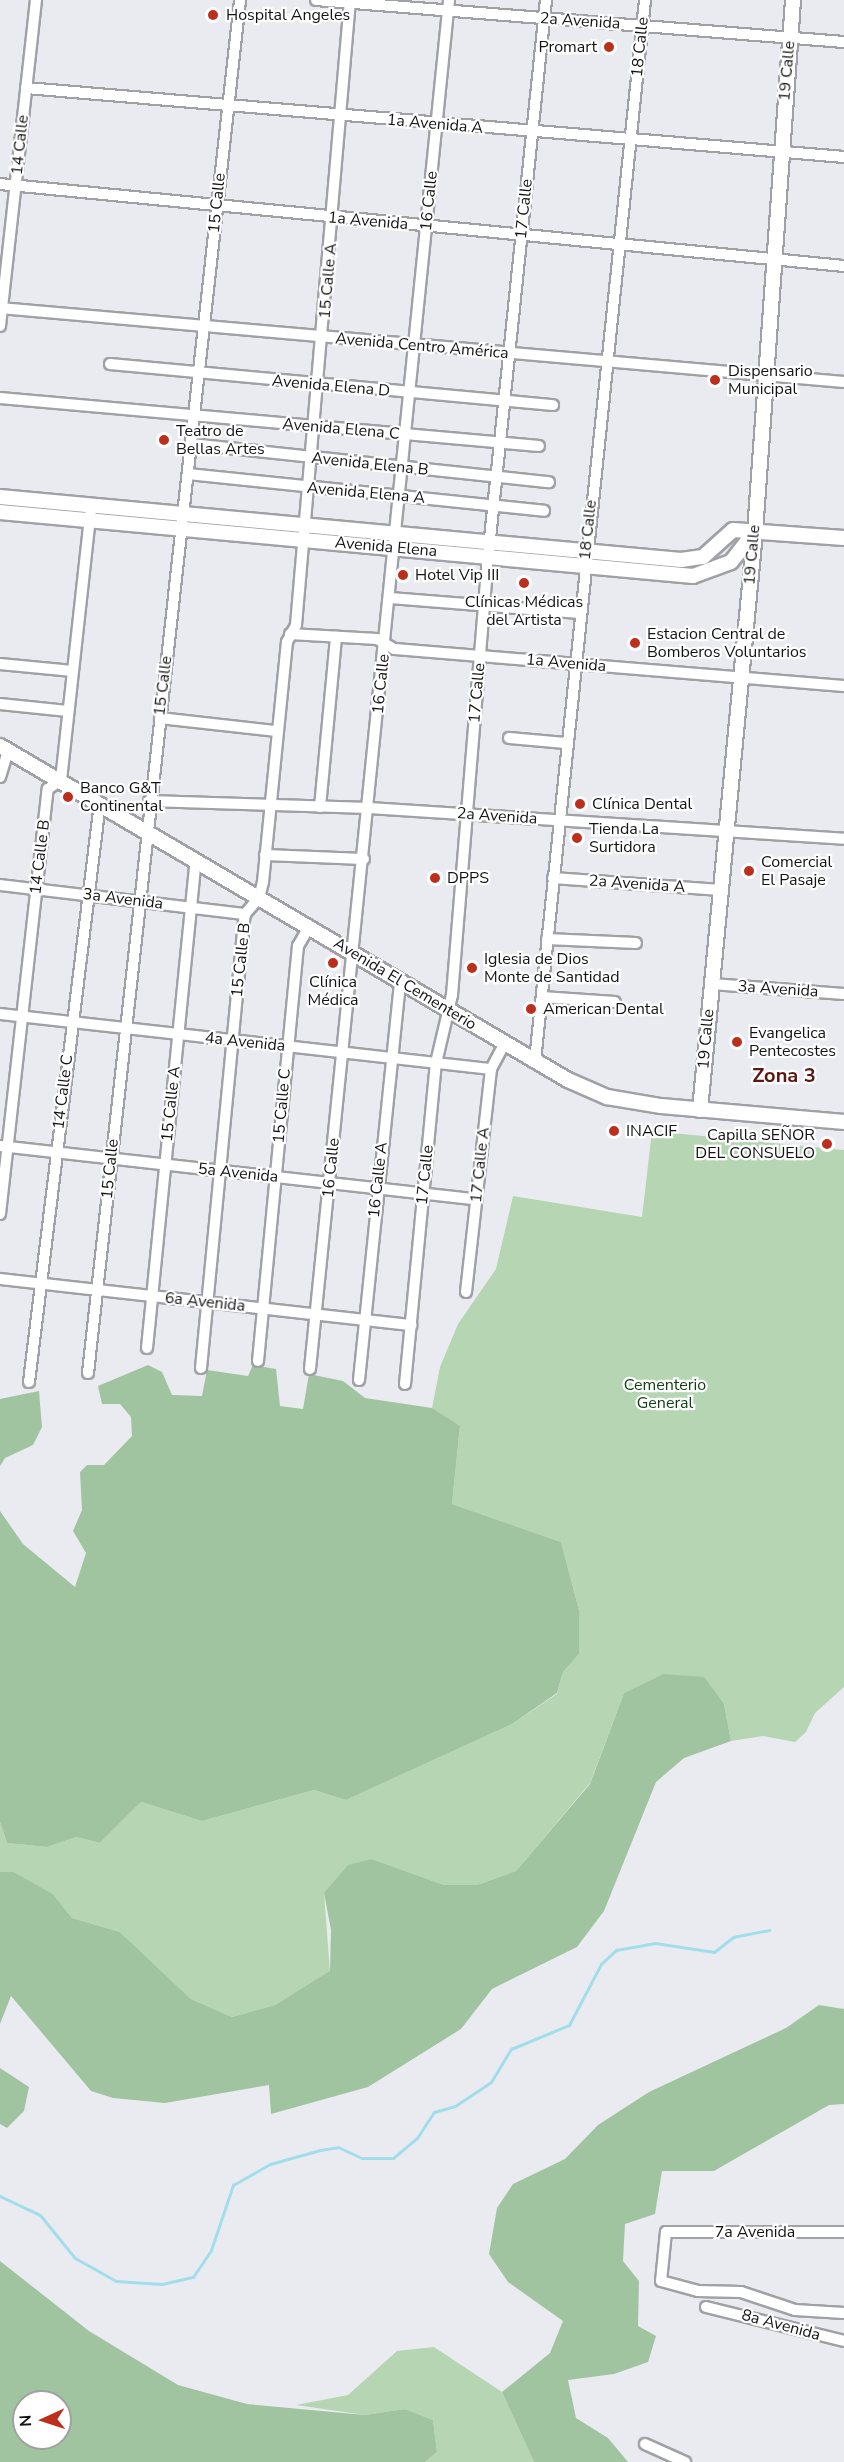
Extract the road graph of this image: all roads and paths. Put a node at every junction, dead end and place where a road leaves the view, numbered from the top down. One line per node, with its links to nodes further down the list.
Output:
1 (36, 0): 13 (street, 14 Calle)
2 (240, 0): 14 (street, 15 Calle)
3 (316, 0): 7 (street, 2a Avenida)
4 (546, 0): 9 (street, 17 Calle)
5 (645, 0): 10 (street, 18 Calle)
6 (794, 0): 11 (main road, 19 Calle)
7 (350, 1): 8 (street, 2a Avenida); 15 (street, 15 Calle A)
8 (449, 5): 9 (street, 2a Avenida); 16 (street, 16 Calle)
9 (543, 19): 10 (street, 2a Avenida); 17 (street, 17 Calle)
10 (642, 26): 11 (street, 2a Avenida); 18 (street, 18 Calle)
11 (790, 38): 12 (street, 2a Avenida); 19 (main road, 19 Calle)
12 (844, 42)
13 (26, 88): 14 (street, 1a Avenida A); 22 (street, 14 Calle)
14 (228, 105): 15 (street, 1a Avenida A); 23 (street, 15 Calle)
15 (341, 115): 16 (street, 1a Avenida A); 24 (street, 15 Calle A)
16 (437, 124): 17 (street, 1a Avenida A); 25 (street, 16 Calle)
17 (532, 132): 18 (street, 1a Avenida A); 26 (street, 17 Calle)
18 (630, 140): 19 (street, 1a Avenida A); 27 (street, 18 Calle)
19 (780, 152): 20 (street, 1a Avenida A); 28 (main road, 19 Calle)
20 (844, 157)
21 (0, 184): 22 (street, 1a Avenida)
22 (15, 186): 23 (street, 1a Avenida); 30 (street, 14 Calle)
23 (217, 207): 24 (street, 1a Avenida); 32 (street, 15 Calle)
24 (333, 218): 25 (street, 1a Avenida); 33 (street, 15 Calle A)
25 (427, 227): 26 (street, 1a Avenida); 34 (street, 16 Calle)
26 (521, 235): 27 (street, 1a Avenida); 35 (street, 17 Calle)
27 (618, 244): 28 (street, 1a Avenida); 36 (street, 18 Calle)
28 (775, 259): 29 (street, 1a Avenida); 39 (main road, 19 Calle)
29 (844, 266)
30 (1, 308): 31 (street, 14 Calle); 32 (street, Avenida Centro América)
31 (0, 326)
32 (203, 327): 33 (street, Avenida Centro América); 38 (street, 15 Calle)
33 (324, 339): 34 (street, Avenida Centro América); 41 (street, 15 Calle A)
34 (415, 345): 35 (street, Avenida Centro América); 42 (street, 16 Calle)
35 (509, 353): 36 (street, Avenida Centro América); 44 (street, 17 Calle)
36 (606, 362): 39 (street, Avenida Centro América); 71 (street, 18 Calle)
37 (110, 363): 38 (street, Avenida Elena D)
38 (197, 374): 41 (street, Avenida Elena D); 46 (street, 15 Calle)
39 (767, 375): 40 (street, Avenida Centro América); 66 (main road, 19 Calle)
40 (844, 382)
41 (319, 384): 42 (street, Avenida Elena D); 47 (street, 15 Calle A)
42 (410, 393): 44 (street, Avenida Elena D); 48 (street, 16 Calle)
43 (0, 398): 46 (street, Avenida Elena C)
44 (504, 402): 45 (street, Avenida Elena D); 49 (street, 17 Calle)
45 (553, 405)
46 (192, 415): 47 (street, Avenida Elena C); 50 (street, 15 Calle)
47 (315, 426): 48 (street, Avenida Elena C); 52 (street, 15 Calle A)
48 (406, 434): 49 (street, Avenida Elena C); 53 (street, 16 Calle)
49 (500, 443): 51 (street, Avenida Elena C); 55 (street, 17 Calle)
50 (191, 444): 52 (street, Avenida Elena B); 54 (street, 15 Calle)
51 (539, 446)
52 (312, 458): 53 (street, Avenida Elena B); 57 (street, 15 Calle A)
53 (403, 466): 55 (street, Avenida Elena B); 58 (street, 16 Calle)
54 (188, 474): 57 (street, Avenida Elena A); 64 (street, 15 Calle)
55 (496, 477): 56 (street, Avenida Elena B); 60 (street, 17 Calle)
56 (549, 482)
57 (309, 488): 58 (street, Avenida Elena A); 67 (street, 15 Calle A)
58 (400, 496): 60 (street, Avenida Elena A); 69 (street, 16 Calle)
59 (0, 497): 63 (main road, Avenida Elena)
60 (494, 506): 61 (street, Avenida Elena A); 70 (street, 17 Calle)
61 (544, 511)
62 (0, 512): 63 (main road, Avenida Elena)
63 (90, 514): 64 (main road, Avenida Elena); 65 (main road, Avenida Elena); 81 (street, 14 Calle B)
64 (183, 514): 65 (street, 15 Calle); 67 (main road, Avenida Elena)
65 (182, 530): 67 (main road, Avenida Elena); 86 (street, 15 Calle)
66 (755, 531): 68 (main road, Avenida Elena); 71 (main road, Avenida Elena); 71 (main road, Avenida Elena); 82 (main road, 19 Calle)
67 (305, 532): 69 (main road, Avenida Elena); 75 (street)
68 (844, 538)
69 (395, 541): 70 (main road, Avenida Elena); 72 (street, 16 Calle)
70 (489, 550): 71 (main road, Avenida Elena); 73 (street, 17 Calle)
71 (585, 559): 74 (street, 18 Calle)
72 (390, 598): 73 (street); 77 (street, 16 Calle)
73 (484, 606): 74 (street); 78 (street, 17 Calle)
74 (579, 613): 80 (street, 18 Calle)
75 (290, 634): 76 (street, 1a Avenida); 87 (street)
76 (336, 637): 77 (street, 1a Avenida); 96 (street)
77 (385, 644): 78 (street, 1a Avenida); 97 (street, 16 Calle)
78 (480, 656): 80 (street, 1a Avenida); 98 (street, 17 Calle)
79 (0, 664): 81 (street)
80 (574, 664): 82 (street, 1a Avenida); 89 (street, 18 Calle)
81 (73, 671): 85 (street, 14 Calle B)
82 (741, 678): 83 (street, 1a Avenida); 101 (main road, 19 Calle)
83 (844, 686)
84 (0, 705): 85 (street)
85 (68, 711): 92 (street, 14 Calle B)
86 (160, 718): 87 (street); 93 (street, 15 Calle)
87 (276, 730): 95 (street)
88 (509, 738): 89 (street)
89 (566, 743): 99 (street, 18 Calle)
90 (4, 748): 91 (street); 92 (main road, Avenida El Cementerio)
91 (0, 777)
92 (61, 780): 94 (main road, Avenida El Cementerio); 108 (street, 14 Calle B)
93 (149, 801): 95 (street, 2a Avenida); 100 (street, 15 Calle)
94 (100, 803): 100 (main road, Avenida El Cementerio); 110 (street, 14 Calle C)
95 (270, 806): 96 (street, 2a Avenida); 103 (street)
96 (320, 807): 97 (street, 2a Avenida)
97 (369, 808): 98 (street, 2a Avenida); 104 (street, 16 Calle)
98 (467, 814): 99 (street, 2a Avenida); 124 (street, 17 Calle)
99 (558, 820): 101 (street, 2a Avenida); 106 (street, 18 Calle)
100 (145, 830): 105 (main road, Avenida El Cementerio); 112 (street, 15 Calle)
101 (726, 830): 102 (street, 2a Avenida); 109 (main road, 19 Calle)
102 (844, 839)
103 (265, 855): 104 (street); 111 (street)
104 (364, 859): 118 (street, 16 Calle)
105 (196, 861): 111 (main road, Avenida El Cementerio); 113 (street, 15 Calle A)
106 (553, 878): 109 (street, 2a Avenida A); 116 (street, 18 Calle)
107 (0, 885): 108 (street, 3a Avenida)
108 (35, 889): 110 (street, 3a Avenida); 126 (street, 14 Calle B)
109 (721, 890): 120 (main road, 19 Calle)
110 (85, 895): 112 (street, 3a Avenida); 127 (street, 14 Calle C)
111 (259, 898): 114 (street, 15 Calle B); 115 (main road, Avenida El Cementerio)
112 (138, 901): 113 (street, 3a Avenida); 128 (street, 15 Calle)
113 (190, 908): 114 (street, 3a Avenida); 129 (street, 15 Calle A)
114 (245, 914): 130 (street, 15 Calle B)
115 (309, 927): 118 (main road, Avenida El Cementerio); 132 (street, 15 Calle C)
116 (547, 939): 117 (street); 122 (street, 18 Calle)
117 (636, 943)
118 (354, 954): 119 (main road, Avenida El Cementerio); 133 (street, 16 Calle)
119 (400, 981): 124 (main road, Avenida El Cementerio); 134 (street, 16 Calle A)
120 (712, 984): 121 (street, 3a Avenida); 138 (main road, 19 Calle)
121 (844, 994)
122 (542, 997): 123 (street); 135 (street, 18 Calle)
123 (615, 1002)
124 (448, 1010): 131 (main road, Avenida El Cementerio); 136 (street, 17 Calle)
125 (0, 1014): 126 (street, 4a Avenida)
126 (22, 1017): 127 (street, 4a Avenida); 140 (street, 14 Calle B)
127 (71, 1022): 128 (street, 4a Avenida); 141 (street, 14 Calle C)
128 (125, 1028): 129 (street, 4a Avenida); 142 (street, 15 Calle)
129 (178, 1034): 130 (street, 4a Avenida); 143 (street, 15 Calle A)
130 (233, 1040): 132 (street, 4a Avenida); 144 (street, 15 Calle B)
131 (506, 1043): 135 (main road, Avenida El Cementerio); 137 (street, 17 Calle A)
132 (288, 1046): 133 (street, 4a Avenida); 145 (street, 15 Calle C)
133 (342, 1052): 134 (street, 4a Avenida); 146 (street, 16 Calle)
134 (390, 1058): 136 (street, 4a Avenida); 147 (street, 16 Calle A)
135 (535, 1061): 138 (main road, Avenida El Cementerio)
136 (436, 1063): 137 (street, 4a Avenida); 148 (street, 17 Calle)
137 (491, 1069): 149 (street, 17 Calle A)
138 (700, 1110): 139 (main road, Avenida El Cementerio)
139 (844, 1122)
140 (4, 1146): 141 (street, 5a Avenida); 150 (street, 14 Calle B)
141 (56, 1152): 142 (street, 5a Avenida); 152 (street, 14 Calle C)
142 (111, 1158): 143 (street, 5a Avenida); 153 (street, 15 Calle)
143 (165, 1164): 144 (street, 5a Avenida); 155 (street, 15 Calle A)
144 (220, 1171): 145 (street, 5a Avenida); 156 (street, 15 Calle B)
145 (276, 1177): 146 (street, 5a Avenida); 157 (street, 15 Calle C)
146 (329, 1183): 147 (street, 5a Avenida); 158 (street, 16 Calle)
147 (377, 1188): 148 (street, 5a Avenida); 159 (street, 16 Calle A)
148 (424, 1193): 149 (street, 5a Avenida); 160 (street, 17 Calle)
149 (476, 1199): 154 (street, 17 Calle A)
150 (0, 1214)
151 (0, 1279): 152 (street, 6a Avenida)
152 (41, 1283): 153 (street, 6a Avenida); 167 (street, 14 Calle C)
153 (97, 1290): 155 (street, 6a Avenida); 165 (street, 15 Calle)
154 (466, 1292)
155 (152, 1296): 156 (street, 6a Avenida); 161 (street, 15 Calle A)
156 (207, 1302): 157 (street, 6a Avenida); 163 (street, 15 Calle B)
157 (263, 1308): 158 (street, 6a Avenida); 162 (street, 15 Calle C)
158 (316, 1314): 159 (street, 6a Avenida); 164 (street, 16 Calle)
159 (364, 1320): 160 (street, 6a Avenida); 166 (street, 16 Calle A)
160 (411, 1325): 168 (street, 17 Calle)
161 (147, 1348)
162 (258, 1361)
163 (201, 1368)
164 (310, 1369)
165 (88, 1373)
166 (359, 1380)
167 (30, 1382)
168 (405, 1384)
169 (844, 2232): 171 (street, 7a Avenida)
170 (706, 2307): 172 (street, 8a Avenida)
171 (844, 2313)
172 (844, 2341)
173 (645, 2444): 174 (street)
174 (685, 2462)

